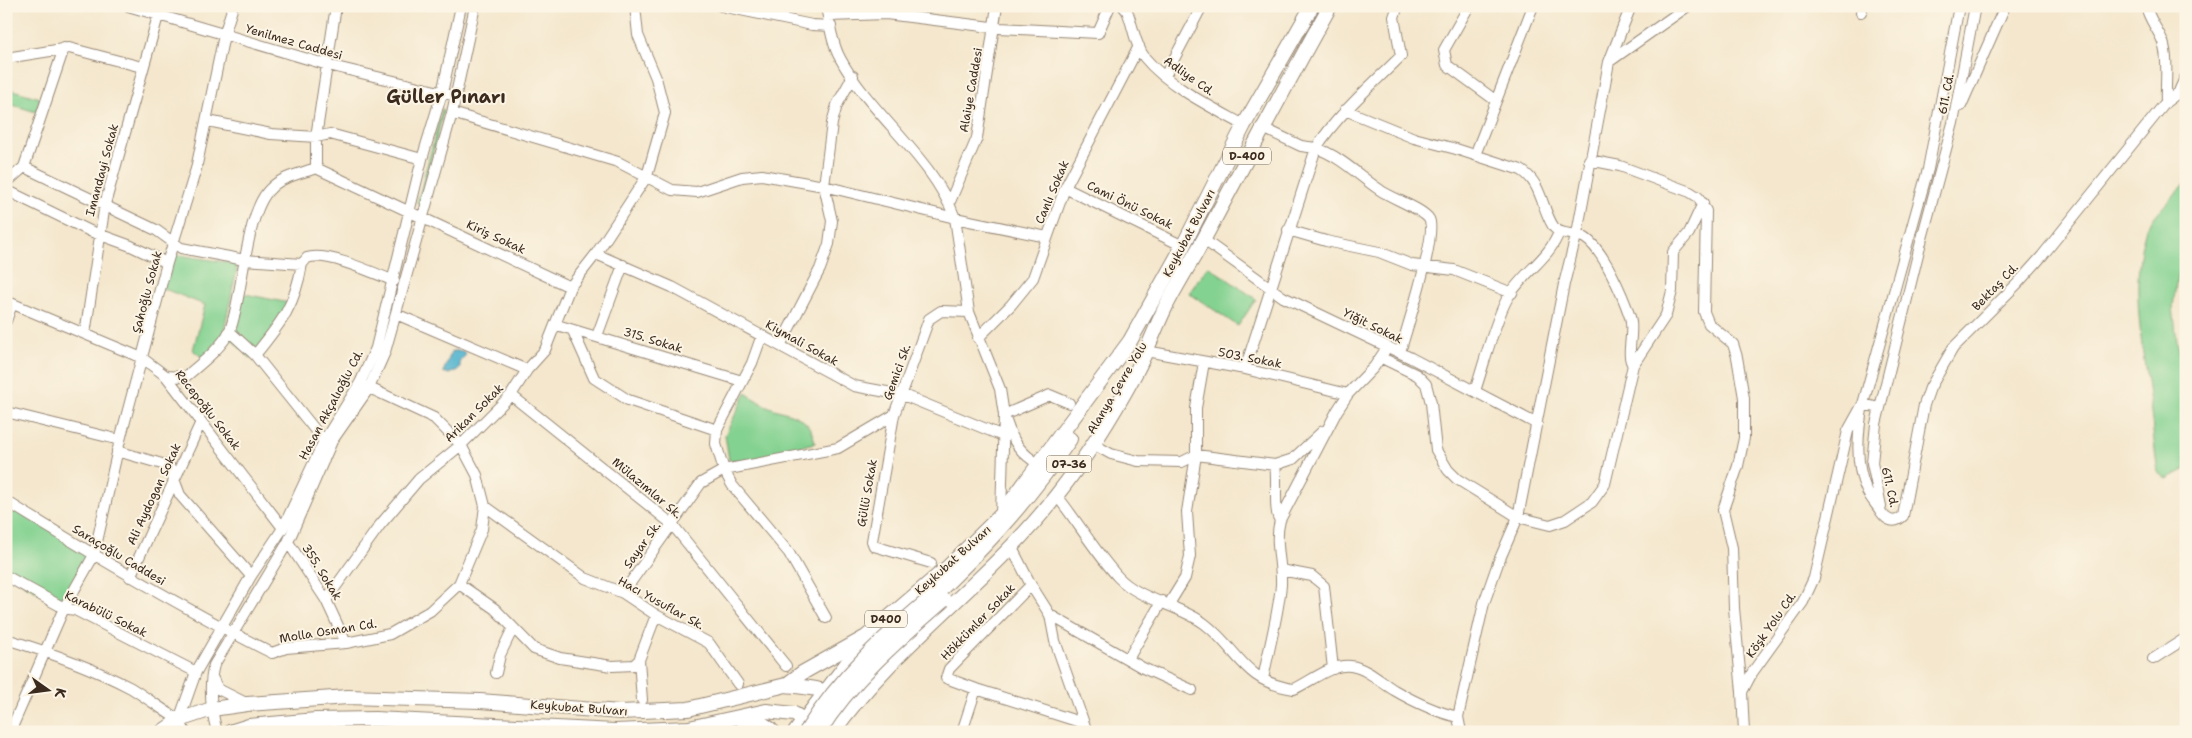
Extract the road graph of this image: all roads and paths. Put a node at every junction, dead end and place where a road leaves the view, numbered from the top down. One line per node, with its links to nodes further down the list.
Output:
1 (128, 6): 23 (street, Yenilmez Caddesi)
2 (233, 6): 27 (street, Şahoğlu Sokak)
3 (336, 6): 32 (street)
4 (461, 6): 39 (street, Hasan Akçalıoğlu Cd.)
5 (474, 6): 40 (street, Hasan Akçalıoğlu Cd.)
6 (635, 6): 56 (street, Arikan Sokak)
7 (721, 6): 24 (street)
8 (997, 6): 26 (street, Alaiye Caddesi)
9 (1110, 6): 26 (street)
10 (1123, 6): 28 (street, Adliye Cd.)
11 (1202, 6): 36 (street)
12 (1312, 6): 47 (highway, Keykubat Bulvarı / D400)
13 (1330, 6): 48 (highway, Keykubat Bulvarı / D-400)
14 (1398, 6): 43 (street)
15 (1468, 6): 41 (street)
16 (1532, 6): 41 (street)
17 (1631, 6): 31 (street)
18 (1688, 6): 31 (street)
19 (1959, 6): 34 (street, 611. Cd.)
20 (1975, 6): 46 (street, 611. Cd.)
21 (2005, 6): 46 (street)
22 (2146, 6): 42 (street)
23 (158, 16): 27 (street, Yenilmez Caddesi); 33 (street, Imandayi Sokak)
24 (828, 16): 26 (street); 35 (street)
25 (1967, 21): 34 (street)
26 (995, 26): 63 (street, Alaiye Caddesi)
27 (224, 36): 32 (street, Yenilmez Caddesi); 45 (street, Şahoğlu Sokak)
28 (1139, 46): 36 (street, Adliye Cd.); 59 (street, Canlı Sokak)
29 (64, 48): 30 (street); 33 (street); 54 (street)
30 (6, 58)
31 (1609, 62): 53 (street)
32 (328, 65): 39 (street, Yenilmez Caddesi); 49 (street)
33 (142, 67): 62 (street, Imandayi Sokak)
34 (1948, 71): 117 (street, 611. Cd.)
35 (852, 76): 58 (street); 63 (street)
36 (1165, 76): 47 (street, Adliye Cd.)
37 (2186, 76): 38 (street)
38 (2183, 88): 42 (street, Bektaş Cd.)
39 (442, 93): 40 (street, Yenilmez Caddesi); 52 (street, Hasan Akçalıoğlu Cd.)
40 (456, 96): 44 (street, Hasan Akçalıoğlu Cd.)
41 (1495, 100): 51 (street)
42 (2166, 102): 143 (street, Bektaş Cd.)
43 (1345, 110): 50 (street); 51 (street)
44 (452, 113): 56 (street); 65 (street, Hasan Akçalıoğlu Cd.)
45 (208, 121): 49 (street); 73 (street, Şahoğlu Sokak)
46 (1953, 123): 118 (street, 611. Cd.)
47 (1244, 125): 74 (highway, Keykubat Bulvarı / D400)
48 (1262, 127): 50 (street); 72 (highway, Keykubat Bulvarı / D-400)
49 (316, 137): 52 (street); 55 (street)
50 (1316, 148): 67 (street); 80 (street)
51 (1476, 155): 68 (street)
52 (422, 159): 64 (street, Hasan Akçalıoğlu Cd.)
53 (1589, 160): 61 (street); 70 (street)
54 (24, 167): 57 (street); 62 (street)
55 (316, 168): 64 (street, Kiriş Sokak); 76 (street)
56 (647, 176): 58 (street); 75 (street, Arikan Sokak)
57 (6, 183)
58 (824, 186): 66 (street); 98 (street)
59 (1065, 188): 71 (street, Canlı Sokak); 74 (street, Cami Önü Sokak)
60 (6, 190): 69 (street)
61 (1703, 203): 106 (street); 190 (street)
62 (104, 204): 69 (street, Imandayi Sokak); 73 (street)
63 (949, 204): 66 (street)
64 (410, 211): 65 (street, Kiriş Sokak); 81 (street, Hasan Akçalıoğlu Cd.)
65 (422, 218): 82 (street, Kiriş Sokak); 88 (street, Hasan Akçalıoğlu Cd.)
66 (955, 218): 71 (street); 87 (street)
67 (1288, 230): 80 (street); 83 (street)
68 (1560, 232): 70 (street); 84 (street)
69 (98, 234): 77 (street); 93 (street, Imandayi Sokak)
70 (1576, 234): 106 (street); 123 (street)
71 (1047, 237): 96 (street, Canlı Sokak)
72 (1204, 240): 83 (street, Yiğit Sokak); 86 (highway, Keykubat Bulvarı / D-400)
73 (173, 242): 76 (street); 77 (street, Şahoğlu Sokak)
74 (1183, 246): 97 (highway, Keykubat Bulvarı / D400)
75 (596, 254): 79 (street, Kiymali Sokak); 82 (street, Arikan Sokak)
76 (245, 260): 78 (street); 91 (street)
77 (167, 263): 103 (street, Şahoğlu Sokak)
78 (302, 264): 81 (street); 102 (street)
79 (623, 265): 94 (street, Kiymali Sokak); 95 (street)
80 (1424, 266): 84 (street); 101 (street)
81 (394, 281): 111 (street, Hasan Akçalıoğlu Cd.)
82 (570, 287): 90 (street, Arikan Sokak)
83 (1270, 288): 99 (street, Yiğit Sokak); 107 (street)
84 (1512, 293): 112 (street)
85 (9, 302): 89 (street); 93 (street, Recepoğlu Sokak)
86 (1166, 306): 100 (highway, D400); 159 (highway, Alanya Çevre Yolu / 07-36)
87 (969, 312): 96 (street); 115 (street, Gemici Sk.)
88 (396, 314): 108 (street); 111 (street, Hasan Akçalıoğlu Cd.)
89 (6, 322)
90 (556, 325): 92 (street, 315. Sokak); 108 (street, Arikan Sokak)
91 (229, 331): 102 (street); 109 (street)
92 (572, 331): 95 (street, 315. Sokak); 126 (street)
93 (85, 334): 103 (street, Recepoğlu Sokak)
94 (762, 335): 98 (street, Kiymali Sokak); 110 (street)
95 (597, 336): 110 (street, 315. Sokak)
96 (978, 338): 121 (street)
97 (1130, 341): 135 (highway, Keykubat Bulvarı / D400); 159 (highway, Alanya Çevre Yolu / 07-36)
98 (781, 344): 115 (street, Kiymali Sokak)
99 (1386, 346): 101 (street, Yiğit Sokak); 104 (street)
100 (1146, 351): 105 (street, 503. Sokak); 132 (highway, D400)
101 (1400, 352): 112 (street, Yiğit Sokak)
102 (255, 354): 129 (street)
103 (142, 358): 109 (street, Recepoğlu Sokak); 133 (street, Şahoğlu Sokak)
104 (1382, 358): 113 (street); 144 (street)
105 (1204, 362): 107 (street, 503. Sokak); 134 (street)
106 (1633, 365): 144 (street)
107 (1245, 369): 113 (street, 503. Sokak)
108 (527, 370): 114 (street, Arikan Sokak)
109 (166, 376): 122 (street, Recepoğlu Sokak)
110 (742, 381): 126 (street)
111 (365, 385): 129 (street, Hasan Akçalıoğlu Cd.); 131 (street, Molla Osman Cd.); 148 (street, Hasan Akçalıoğlu Cd.)
112 (1475, 391): 123 (street, Yiğit Sokak)
113 (1348, 394): 127 (street)
114 (511, 395): 131 (street, Arikan Sokak); 146 (street, Mülazımlar Sk.)
115 (902, 395): 120 (street, Gemici Sk.); 128 (street, Kiymali Sokak)
116 (1069, 403): 121 (street)
117 (1862, 404): 118 (street); 125 (street, 611. Cd.); 130 (street, Köşk Yolu Cd.)
118 (1879, 408): 124 (street, 611. Cd.)
119 (6, 412): 133 (street)
120 (894, 415): 137 (street, Gemici Sk.); 151 (street, Güllü Sokak)
121 (1004, 415): 128 (street); 135 (street)
122 (201, 422): 138 (street, Ali Aydogan Sokak); 147 (street, Recepoğlu Sokak)
123 (1537, 424): 144 (street)
124 (1876, 424): 125 (street); 143 (street, 611. Cd.)
125 (1858, 427): 130 (street); 143 (street, 611. Cd.)
126 (717, 430): 137 (street)
127 (1326, 431): 136 (street); 145 (street)
128 (1003, 436): 142 (street)
129 (324, 441): 147 (street, Hasan Akçalıoğlu Cd.)
130 (1845, 443): 190 (street, Köşk Yolu Cd.)
131 (461, 444): 141 (street, Molla Osman Cd.); 160 (street, Arikan Sokak)
132 (1093, 444): 134 (street); 139 (highway, D400)
133 (118, 445): 138 (street); 150 (street, Şahoğlu Sokak)
134 (1196, 455): 136 (street); 161 (street)
135 (1040, 465): 142 (highway, Keykubat Bulvarı / D400)
136 (1275, 465): 145 (street)
137 (724, 470): 146 (street, Sayar Sk.); 165 (street)
138 (174, 480): 154 (street); 155 (street, Ali Aydogan Sokak)
139 (1057, 496): 149 (highway, D400); 161 (street)
140 (6, 500): 150 (street, Saraçoğlu Caddesi)
141 (486, 506): 156 (street, Molla Osman Cd.); 158 (street, Hacı Yusuflar Sk.)
142 (1000, 515): 169 (highway, Keykubat Bulvarı / D400)
143 (1884, 516)
144 (1518, 517): 195 (street)
145 (1280, 520): 152 (street)
146 (672, 524): 158 (street, Sayar Sk.); 178 (street, Mülazımlar Sk.)
147 (283, 528): 154 (street, Hasan Akçalıoğlu Cd.)
148 (288, 542): 160 (street, 355. Sokak); 168 (street, Hasan Akçalıoğlu Cd.)
149 (1012, 548): 157 (street); 183 (highway, D400)
150 (94, 555): 155 (street, Saraçoğlu Caddesi); 162 (street, Şahoğlu Sokak)
151 (931, 563)
152 (1281, 570): 179 (street); 184 (street)
153 (6, 576): 162 (street, Karabülü Sokak)
154 (251, 576): 166 (street, Hasan Akçalıoğlu Cd.)
155 (130, 577): 166 (street, Saraçoğlu Caddesi)
156 (459, 584): 167 (street); 172 (street, Molla Osman Cd.)
157 (1031, 585): 164 (street); 187 (street, Hökkümler Sokak)
158 (623, 593): 163 (street, Hacı Yusuflar Sk.)
159 (941, 596): 197 (highway, Keykubat Bulvarı / 07-36, bridge); 209 (highway, Keykubat Bulvarı, bridge)
160 (326, 600): 172 (street, 355. Sokak)
161 (1165, 603): 175 (street); 184 (street)
162 (64, 608): 174 (street, Şahoğlu Sokak); 180 (street, Karabülü Sokak)
163 (656, 615): 177 (street); 185 (street, Hacı Yusuflar Sk.)
164 (1050, 615): 175 (street); 200 (street)
165 (826, 618)
166 (221, 628): 168 (street, Molla Osman Cd.); 180 (street, Hasan Akçalıoğlu Cd.)
167 (513, 628): 177 (street); 181 (street)
168 (233, 634): 172 (street, Molla Osman Cd.); 182 (street, Hasan Akçalıoğlu Cd.)
169 (866, 637): 173 (main road); 186 (highway, Keykubat Bulvarı / D400)
170 (2186, 638): 176 (street)
171 (6, 639): 174 (street)
172 (346, 644)
173 (856, 650): 183 (highway); 189 (main road)
174 (45, 651): 198 (street); 203 (street, Şahoğlu Sokak)
175 (1128, 659): 188 (street)
176 (2153, 659)
177 (639, 660): 191 (street)
178 (786, 666)
179 (1333, 669): 184 (street); 195 (street)
180 (196, 672): 198 (street, Hasan Akçalıoğlu Cd.)
181 (496, 673)
182 (211, 675): 192 (street); 193 (street, Hasan Akçalıoğlu Cd.)
183 (878, 677): 194 (highway, D400)
184 (1263, 679)
185 (738, 684)
186 (786, 685): 189 (highway); 192 (highway, Keykubat Bulvarı / D400)
187 (976, 690): 200 (street); 212 (street)
188 (1192, 690)
189 (822, 692): 194 (highway); 197 (main road)
190 (1742, 692): 214 (street)
191 (642, 700)
192 (247, 704): 193 (highway, Keykubat Bulvarı / D400)
193 (212, 709): 198 (highway, Keykubat Bulvarı / D400); 205 (street, Hasan Akçalıoğlu Cd.)
194 (847, 710): 211 (highway, D400)
195 (1458, 717): 213 (street)
196 (724, 719): 197 (highway, Keykubat Bulvarı); 202 (highway, Keykubat Bulvarı); 207 (highway)
197 (804, 725): 208 (main road); 210 (highway, Keykubat Bulvarı)
198 (182, 726): 204 (highway, Keykubat Bulvarı / D400)
199 (440, 726): 201 (highway, Keykubat Bulvarı); 206 (highway, Keykubat Bulvarı)
200 (1085, 727)
201 (476, 728): 202 (highway, Keykubat Bulvarı)
202 (615, 731)
203 (10, 732)
204 (162, 732)
205 (217, 732)
206 (230, 732)
207 (773, 732)
208 (794, 732)
209 (819, 732)
210 (828, 732)
211 (833, 732)
212 (962, 732)
213 (1462, 732)
214 (1744, 732)

